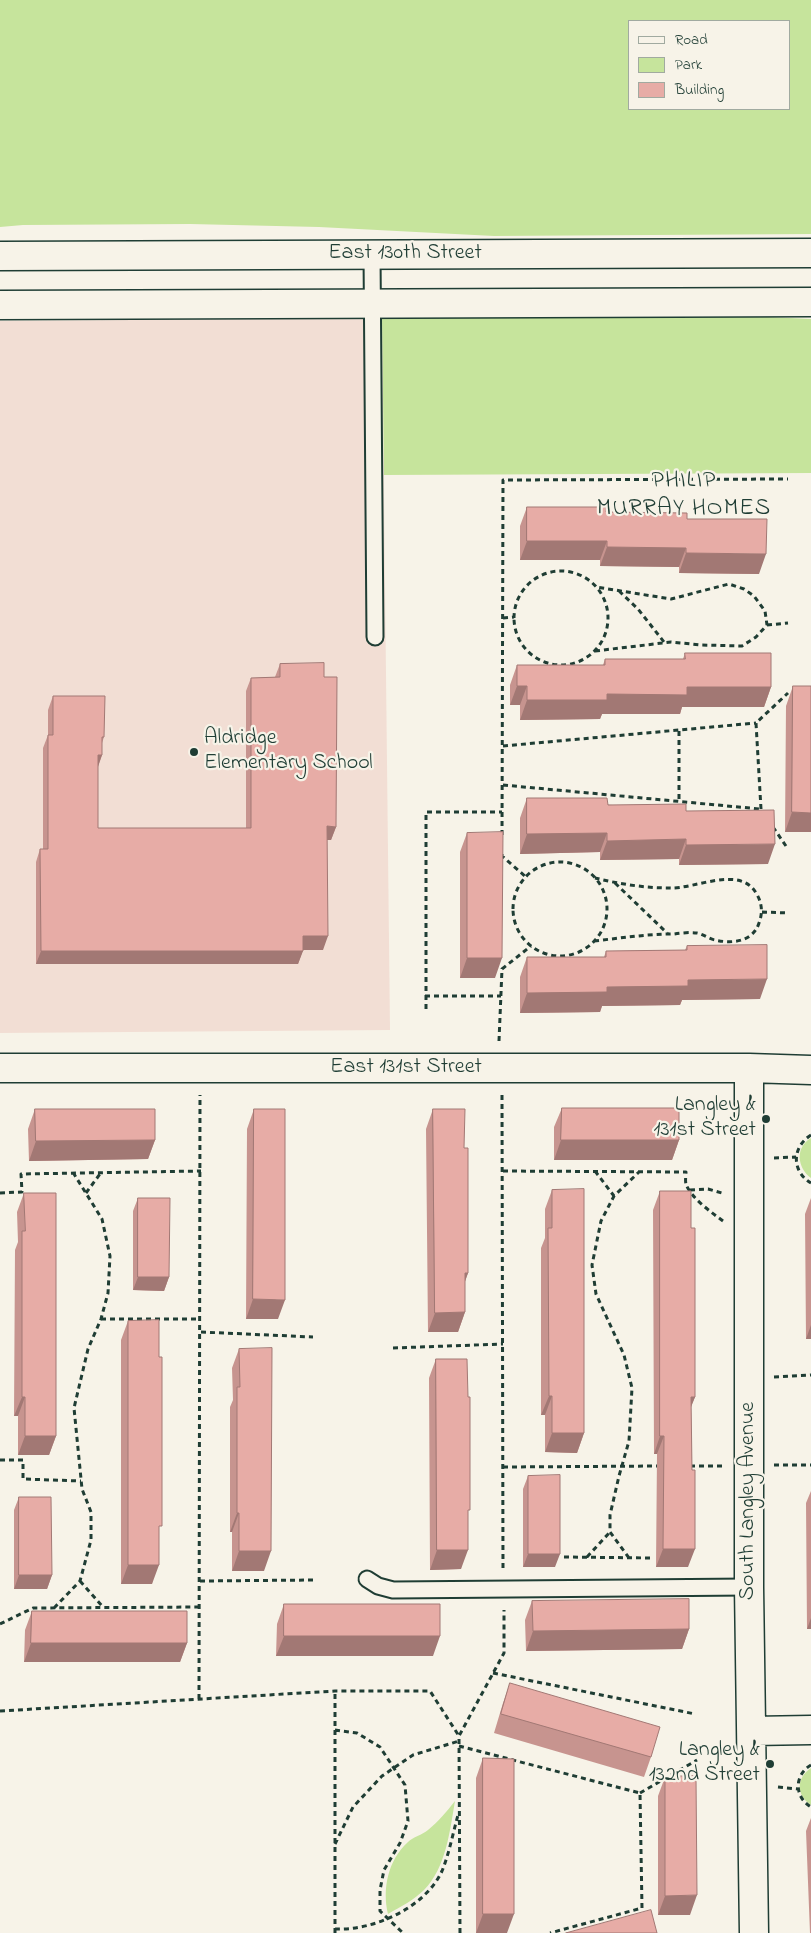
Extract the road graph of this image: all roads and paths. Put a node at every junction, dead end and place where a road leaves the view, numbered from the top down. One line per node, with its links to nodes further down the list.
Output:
1 (811, 253): 2 (street, East 130th Street)
2 (372, 254): 3 (street, East 130th Street); 5 (lane)
3 (0, 256)
4 (811, 302): 5 (street)
5 (372, 303): 6 (street); 14 (lane)
6 (0, 305)
7 (788, 480): 11 (path)
8 (596, 587): 9 (path); 10 (path); 16 (path)
9 (618, 590): 13 (path); 15 (path)
10 (514, 617): 11 (path); 16 (path)
11 (503, 618): 20 (path)
12 (788, 623): 13 (path)
13 (767, 624): 15 (path)
14 (375, 637)
15 (664, 642): 16 (path)
16 (595, 651)
17 (788, 693): 18 (path)
18 (756, 723): 19 (path); 23 (path)
19 (679, 731): 20 (path); 22 (path)
20 (502, 746): 21 (path)
21 (502, 785): 22 (path); 24 (path)
22 (679, 801): 23 (path)
23 (760, 808): 25 (path)
24 (502, 812): 27 (path); 38 (path)
25 (766, 817)
26 (771, 825): 29 (path)
27 (502, 838)
28 (502, 847): 30 (path)
29 (788, 849)
30 (526, 877): 31 (path); 37 (path)
31 (595, 878): 32 (path); 36 (path)
32 (614, 883): 33 (path); 35 (path)
33 (762, 912): 34 (path); 35 (path)
34 (789, 913)
35 (668, 934): 36 (path)
36 (594, 941): 37 (path)
37 (531, 946): 39 (path)
38 (425, 996): 39 (path); 40 (path)
39 (501, 996): 41 (path)
40 (426, 1009)
41 (499, 1044)
42 (0, 1068): 43 (street, East 131st Street)
43 (749, 1068): 44 (street, East 131st Street); 90 (street, South Langley Avenue)
44 (811, 1070)
45 (200, 1089): 50 (path)
46 (502, 1090): 51 (path)
47 (811, 1135): 48 (path)
48 (796, 1157): 49 (path); 56 (path)
49 (768, 1158)
50 (201, 1171): 54 (path); 64 (path)
51 (502, 1171): 52 (path); 67 (path)
52 (595, 1171): 53 (path); 61 (path)
53 (639, 1172): 57 (path); 61 (path)
54 (101, 1173): 55 (path); 60 (path)
55 (74, 1174): 58 (path); 60 (path)
56 (811, 1183)
57 (690, 1190): 59 (path); 62 (path)
58 (0, 1193)
59 (723, 1193)
60 (86, 1194): 63 (path)
61 (614, 1196): 78 (path)
62 (723, 1222)
63 (101, 1320): 64 (path); 79 (path)
64 (200, 1320): 65 (path)
65 (200, 1332): 66 (path); 89 (path)
66 (313, 1337)
67 (503, 1344): 68 (path); 77 (path)
68 (393, 1348)
69 (811, 1376): 70 (path)
70 (768, 1377)
71 (0, 1460): 79 (path)
72 (768, 1465): 73 (path)
73 (811, 1465)
74 (668, 1466): 78 (path)
75 (687, 1466): 76 (path)
76 (724, 1466)
77 (503, 1467): 78 (path); 85 (path)
78 (622, 1467): 80 (path)
79 (81, 1481): 88 (path)
80 (610, 1532): 82 (path); 83 (path)
81 (564, 1557): 82 (path)
82 (587, 1557): 83 (path)
83 (630, 1558): 84 (path)
84 (652, 1558)
85 (503, 1569)
86 (367, 1579): 90 (lane)
87 (315, 1580): 89 (path)
88 (80, 1581): 92 (path); 94 (path)
89 (200, 1581): 93 (path)
90 (749, 1587): 103 (street, South Langley Avenue)
91 (504, 1604): 96 (path)
92 (103, 1607): 93 (path); 94 (path)
93 (199, 1607): 98 (path)
94 (54, 1608): 95 (path)
95 (0, 1624)
96 (493, 1673): 100 (path); 104 (path)
97 (335, 1691): 98 (path); 101 (path); 104 (path)
98 (199, 1699): 99 (path)
99 (0, 1711)
100 (695, 1714)
101 (335, 1730): 109 (path); 115 (path)
102 (811, 1730): 103 (street)
103 (752, 1731): 123 (street, South Langley Avenue)
104 (459, 1736): 105 (path)
105 (459, 1741): 106 (path); 109 (path)
106 (459, 1746): 112 (path); 114 (path)
107 (697, 1760): 112 (path)
108 (811, 1765): 111 (path)
109 (395, 1768): 115 (path); 118 (path)
110 (769, 1787): 111 (path)
111 (798, 1789): 113 (path)
112 (640, 1793): 116 (path)
113 (811, 1807)
114 (460, 1810): 118 (path); 121 (path)
115 (335, 1845): 119 (path)
116 (642, 1908): 117 (path); 122 (path)
117 (646, 1916)
118 (387, 1919): 119 (path); 120 (path)
119 (335, 1931)
120 (403, 1933)
121 (460, 1933)
122 (550, 1933)
123 (754, 1933)

